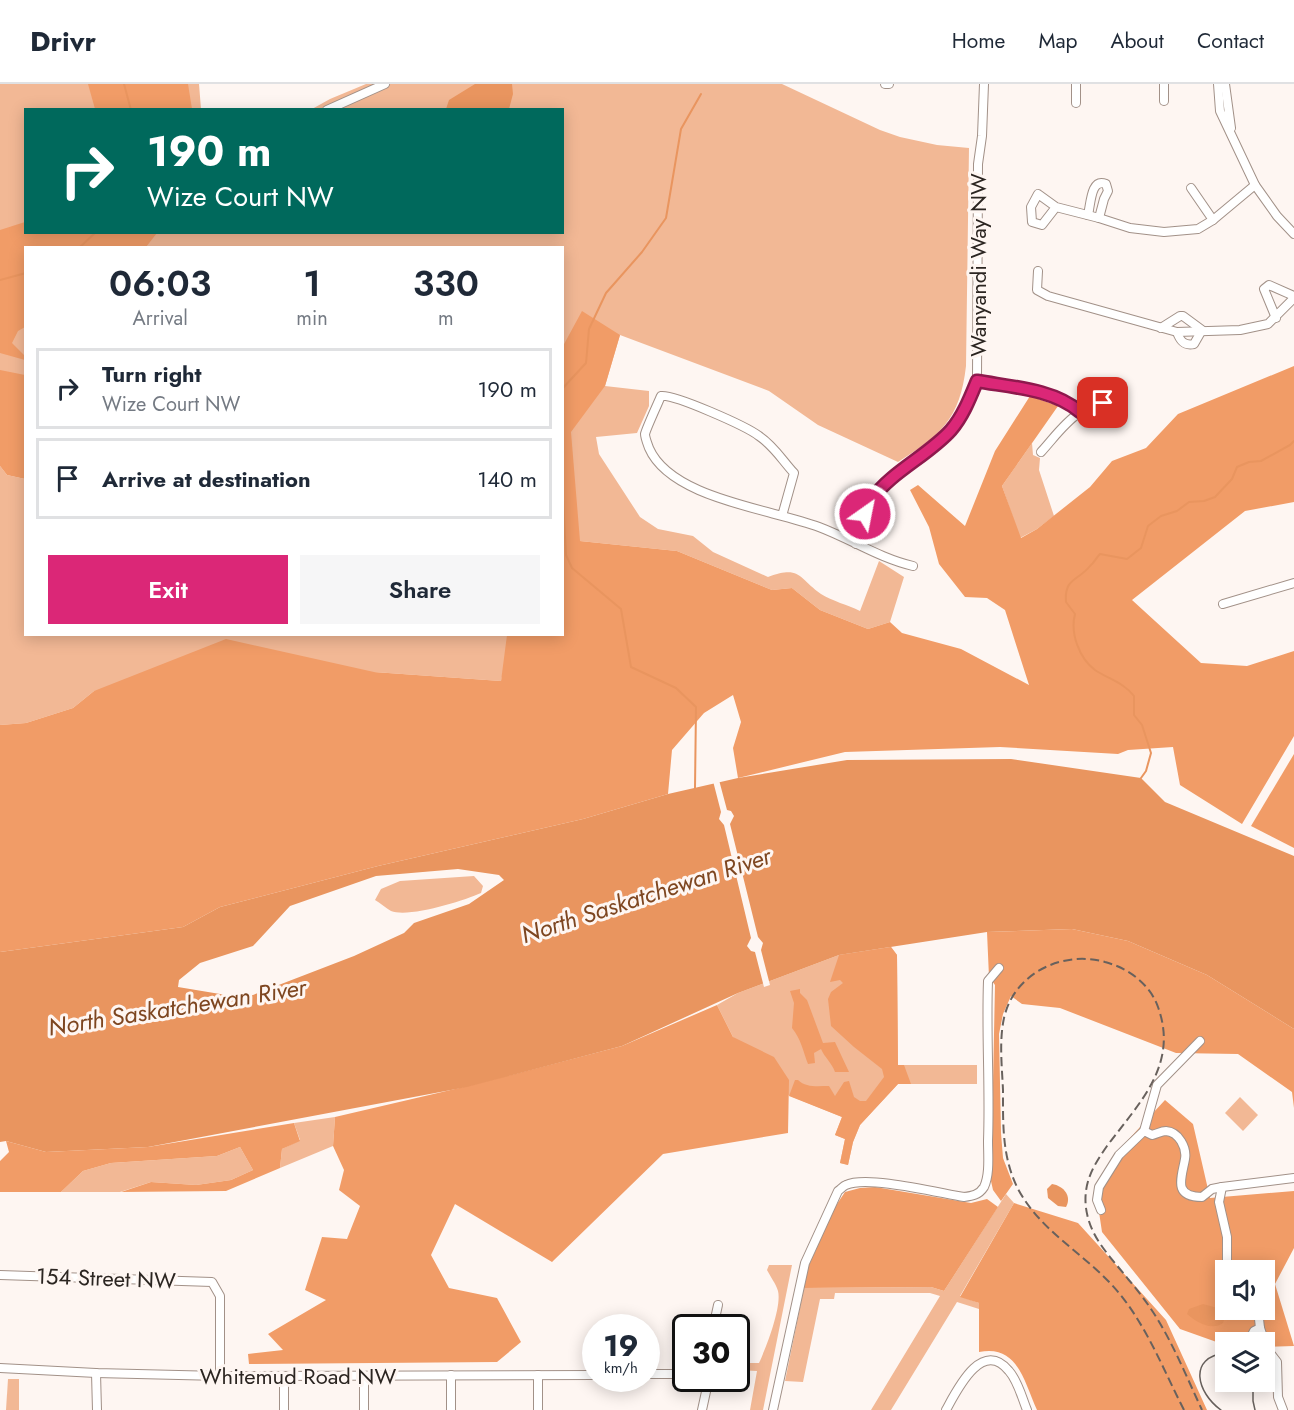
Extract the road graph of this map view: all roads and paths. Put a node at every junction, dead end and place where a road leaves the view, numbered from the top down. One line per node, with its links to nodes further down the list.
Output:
1 (385, 84): 9 (street)
2 (984, 84): 24 (street, Wanyandi Way NW)
3 (1076, 84): 8 (street)
4 (1164, 84): 7 (street)
5 (1218, 84): 10 (street)
6 (1226, 84): 10 (street)
7 (1164, 101)
8 (1076, 104)
9 (331, 108)
10 (1232, 135): 11 (street)
11 (1255, 185): 16 (street); 17 (street)
12 (1191, 188): 16 (street)
13 (1056, 207): 14 (street)
14 (1088, 215): 15 (street); 15 (street)
15 (1099, 218): 16 (street)
16 (1213, 220)
17 (1294, 234)
18 (1038, 271): 21 (street)
19 (1294, 297): 20 (street); 20 (street)
20 (1276, 318): 22 (street)
21 (1161, 328): 22 (street); 23 (street)
22 (1202, 330): 23 (street); 23 (street)
23 (1177, 332)
24 (977, 381): 26 (street); 29 (street, Wanyandi Way NW)
25 (1113, 394): 26 (street)
26 (1080, 412): 27 (street)
27 (1041, 452)
28 (782, 516): 28 (street); 29 (street)
29 (856, 544): 30 (street)
30 (913, 566)
31 (1294, 583): 32 (street)
32 (1223, 604)
33 (999, 969): 63 (street)
34 (1200, 1041): 35 (street)
35 (1144, 1131): 37 (street); 38 (street)
36 (1294, 1178): 37 (street)
37 (1222, 1187): 39 (street)
38 (1101, 1210)
39 (1227, 1260)
40 (0, 1275): 53 (street, 154 Street NW)
41 (718, 1305): 42 (street)
42 (716, 1314)
43 (1259, 1320): 44 (street)
44 (1260, 1328): 45 (street); 46 (street)
45 (1254, 1332)
46 (1261, 1332)
47 (1275, 1360): 66 (street)
48 (0, 1368): 49 (street, Whitemud Road NW)
49 (96, 1373): 53 (street, Whitemud Road NW); 57 (street)
50 (451, 1375): 51 (street, Whitemud Road NW); 54 (street, Whitemud Road NW); 60 (street)
51 (538, 1375): 52 (street, Whitemud Road NW); 61 (street)
52 (582, 1375)
53 (220, 1376): 55 (street, Whitemud Road NW)
54 (364, 1376): 55 (street, Whitemud Road NW); 59 (street)
55 (284, 1377): 58 (street)
56 (706, 1392): 62 (street)
57 (97, 1410)
58 (284, 1410)
59 (364, 1410)
60 (451, 1410)
61 (538, 1410)
62 (702, 1410)
63 (773, 1410)
64 (946, 1410): 65 (street)
65 (1027, 1410)
66 (1283, 1410)

